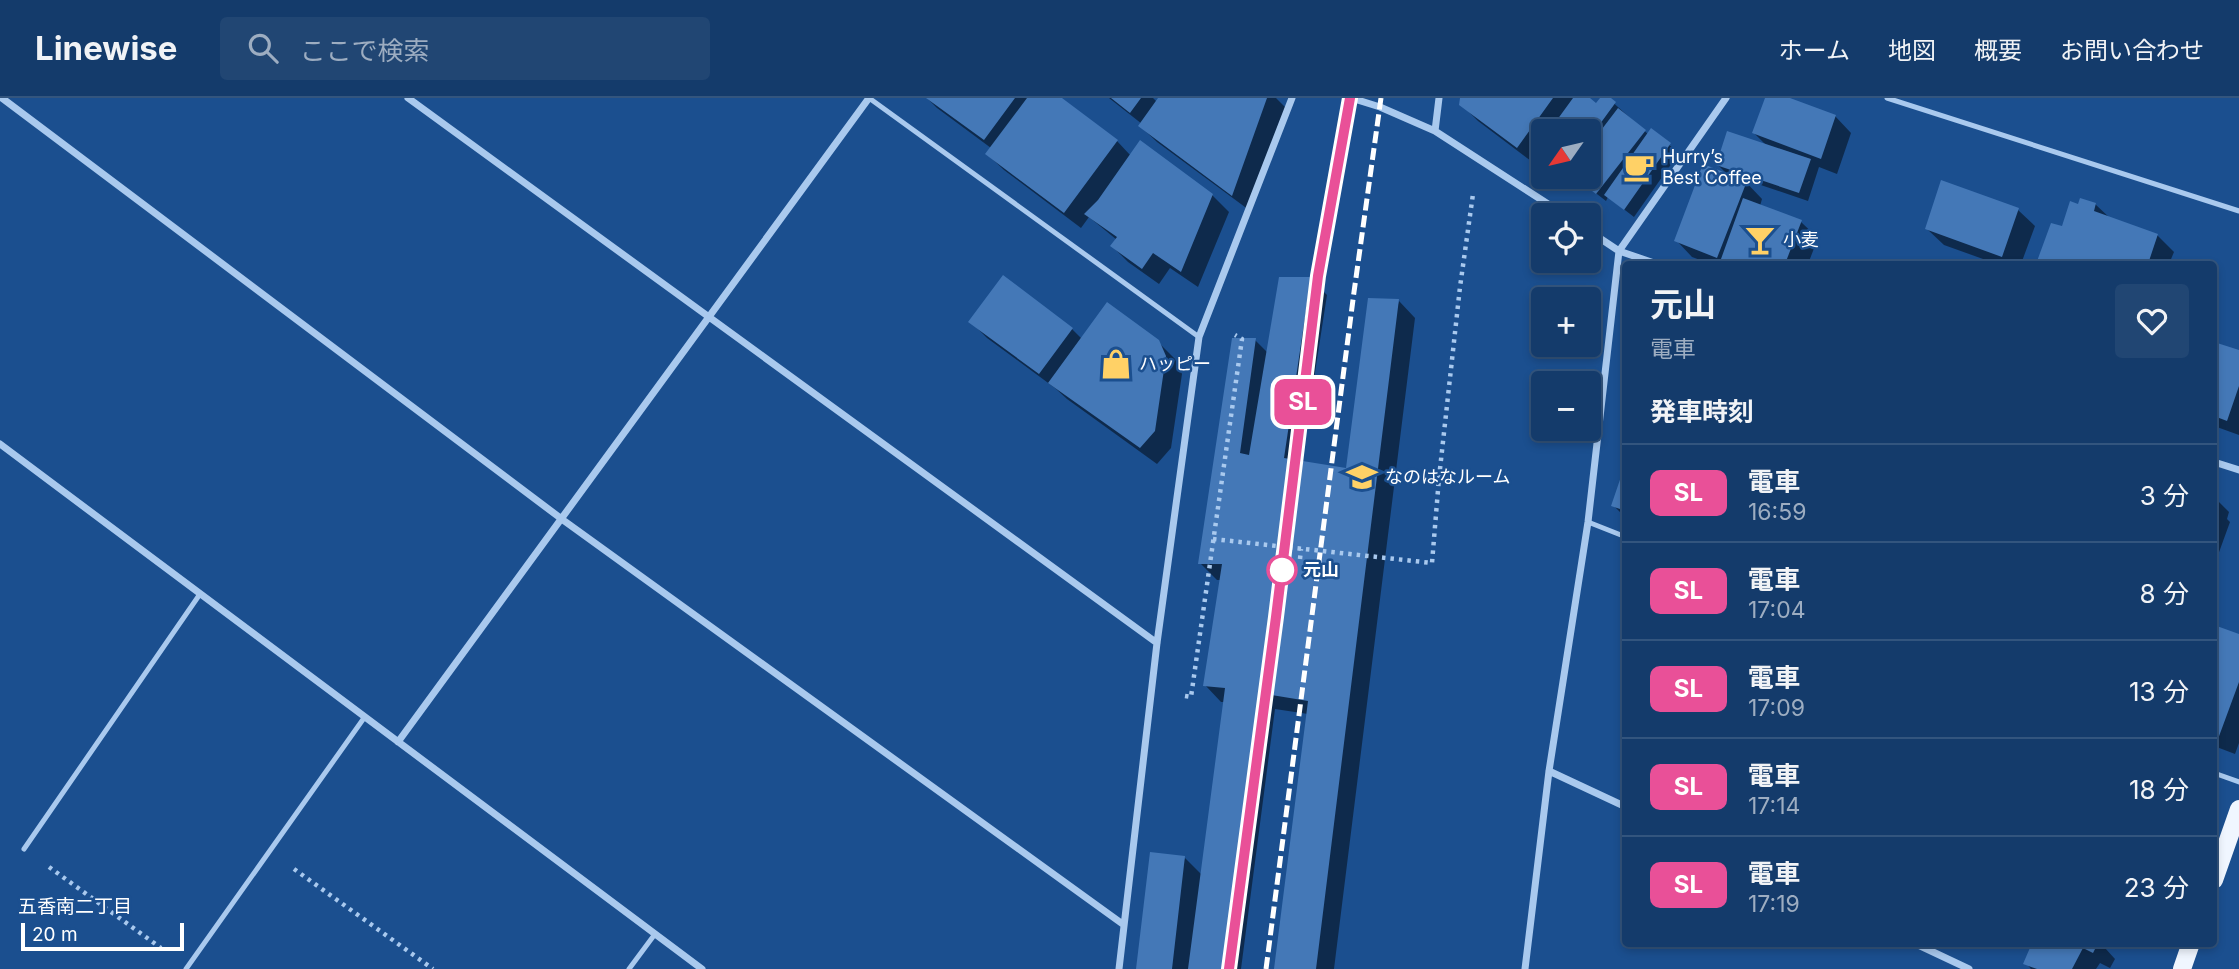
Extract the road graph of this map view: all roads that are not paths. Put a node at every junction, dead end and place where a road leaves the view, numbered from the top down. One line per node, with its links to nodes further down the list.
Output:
1 (2, 98): 20 (street)
2 (408, 98): 15 (street)
3 (869, 98): 15 (street); 16 (lane)
4 (1292, 98): 16 (street)
5 (1351, 98): 9 (street)
6 (1439, 98): 9 (street)
7 (1727, 98): 13 (street)
8 (1887, 98): 11 (lane)
9 (1435, 131): 10 (street)
10 (1547, 203)
11 (2239, 211)
12 (1601, 239): 13 (street)
13 (1619, 251): 14 (street); 21 (street)
14 (1648, 261)
15 (710, 318): 20 (street); 24 (street)
16 (1199, 337): 24 (street)
17 (0, 444): 23 (street)
18 (2217, 462): 19 (street)
19 (2239, 470)
20 (563, 520): 26 (street); 34 (street)
21 (1588, 522): 22 (lane); 27 (street)
22 (1622, 535)
23 (200, 594): 25 (street); 32 (lane)
24 (1157, 643): 34 (street)
25 (364, 718): 26 (street); 38 (lane)
26 (398, 742): 35 (street)
27 (1549, 771): 30 (street); 42 (street)
28 (2217, 774): 29 (lane)
29 (2239, 782)
30 (1622, 805)
31 (2239, 809): 33 (main road)
32 (24, 849)
33 (2217, 871)
34 (1124, 925): 41 (street)
35 (655, 934): 39 (lane); 40 (street)
36 (1922, 947): 43 (street)
37 (2190, 947): 44 (main road)
38 (187, 968)
39 (629, 969)
40 (702, 969)
41 (1119, 969)
42 (1525, 969)
43 (1969, 969)
44 (2182, 969)

